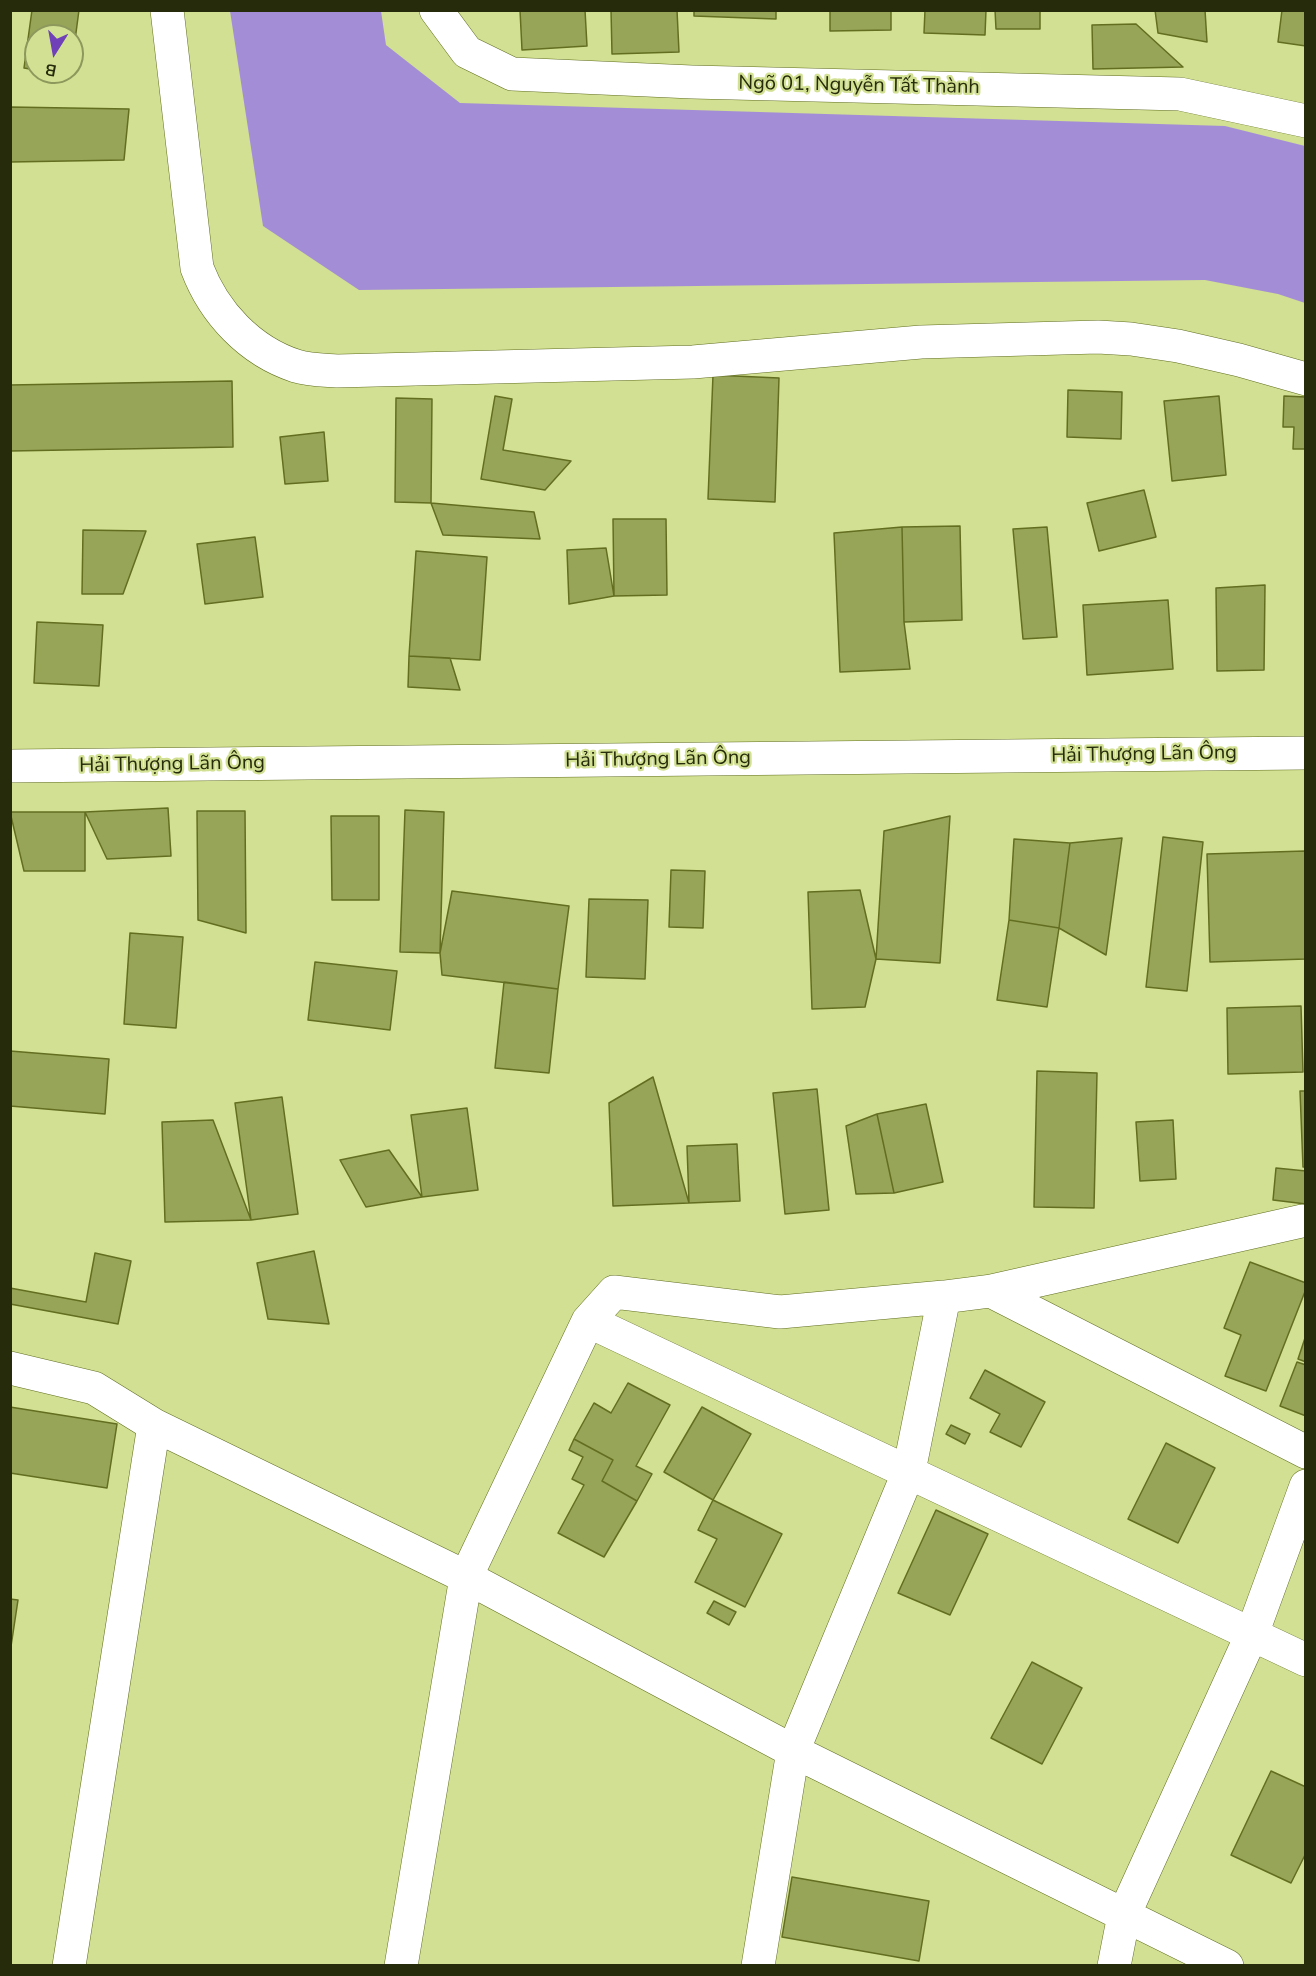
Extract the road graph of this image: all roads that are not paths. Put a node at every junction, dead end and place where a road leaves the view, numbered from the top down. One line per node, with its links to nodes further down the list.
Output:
1 (167, 10): 4 (street)
2 (436, 10): 3 (street, Ngõ 01, Nguyễn Tất Thành)
3 (1305, 121)
4 (1305, 379)
5 (1305, 753): 6 (street, Hải Thượng Lãn Ông)
6 (10, 766)
7 (1302, 1221): 8 (street)
8 (991, 1291): 9 (street); 13 (street)
9 (944, 1297): 10 (street); 14 (street)
10 (588, 1321): 14 (street); 16 (street)
11 (10, 1368): 12 (street)
12 (154, 1425): 16 (street); 21 (street)
13 (1305, 1452)
14 (909, 1471): 17 (street); 19 (street)
15 (1305, 1486): 17 (street)
16 (466, 1578): 19 (street); 22 (street)
17 (1252, 1634): 18 (street); 20 (street)
18 (1305, 1660)
19 (794, 1751): 20 (street); 23 (street)
20 (1124, 1915): 24 (street); 25 (street)
21 (69, 1965)
22 (401, 1965)
23 (758, 1965)
24 (1114, 1965)
25 (1227, 1965)

